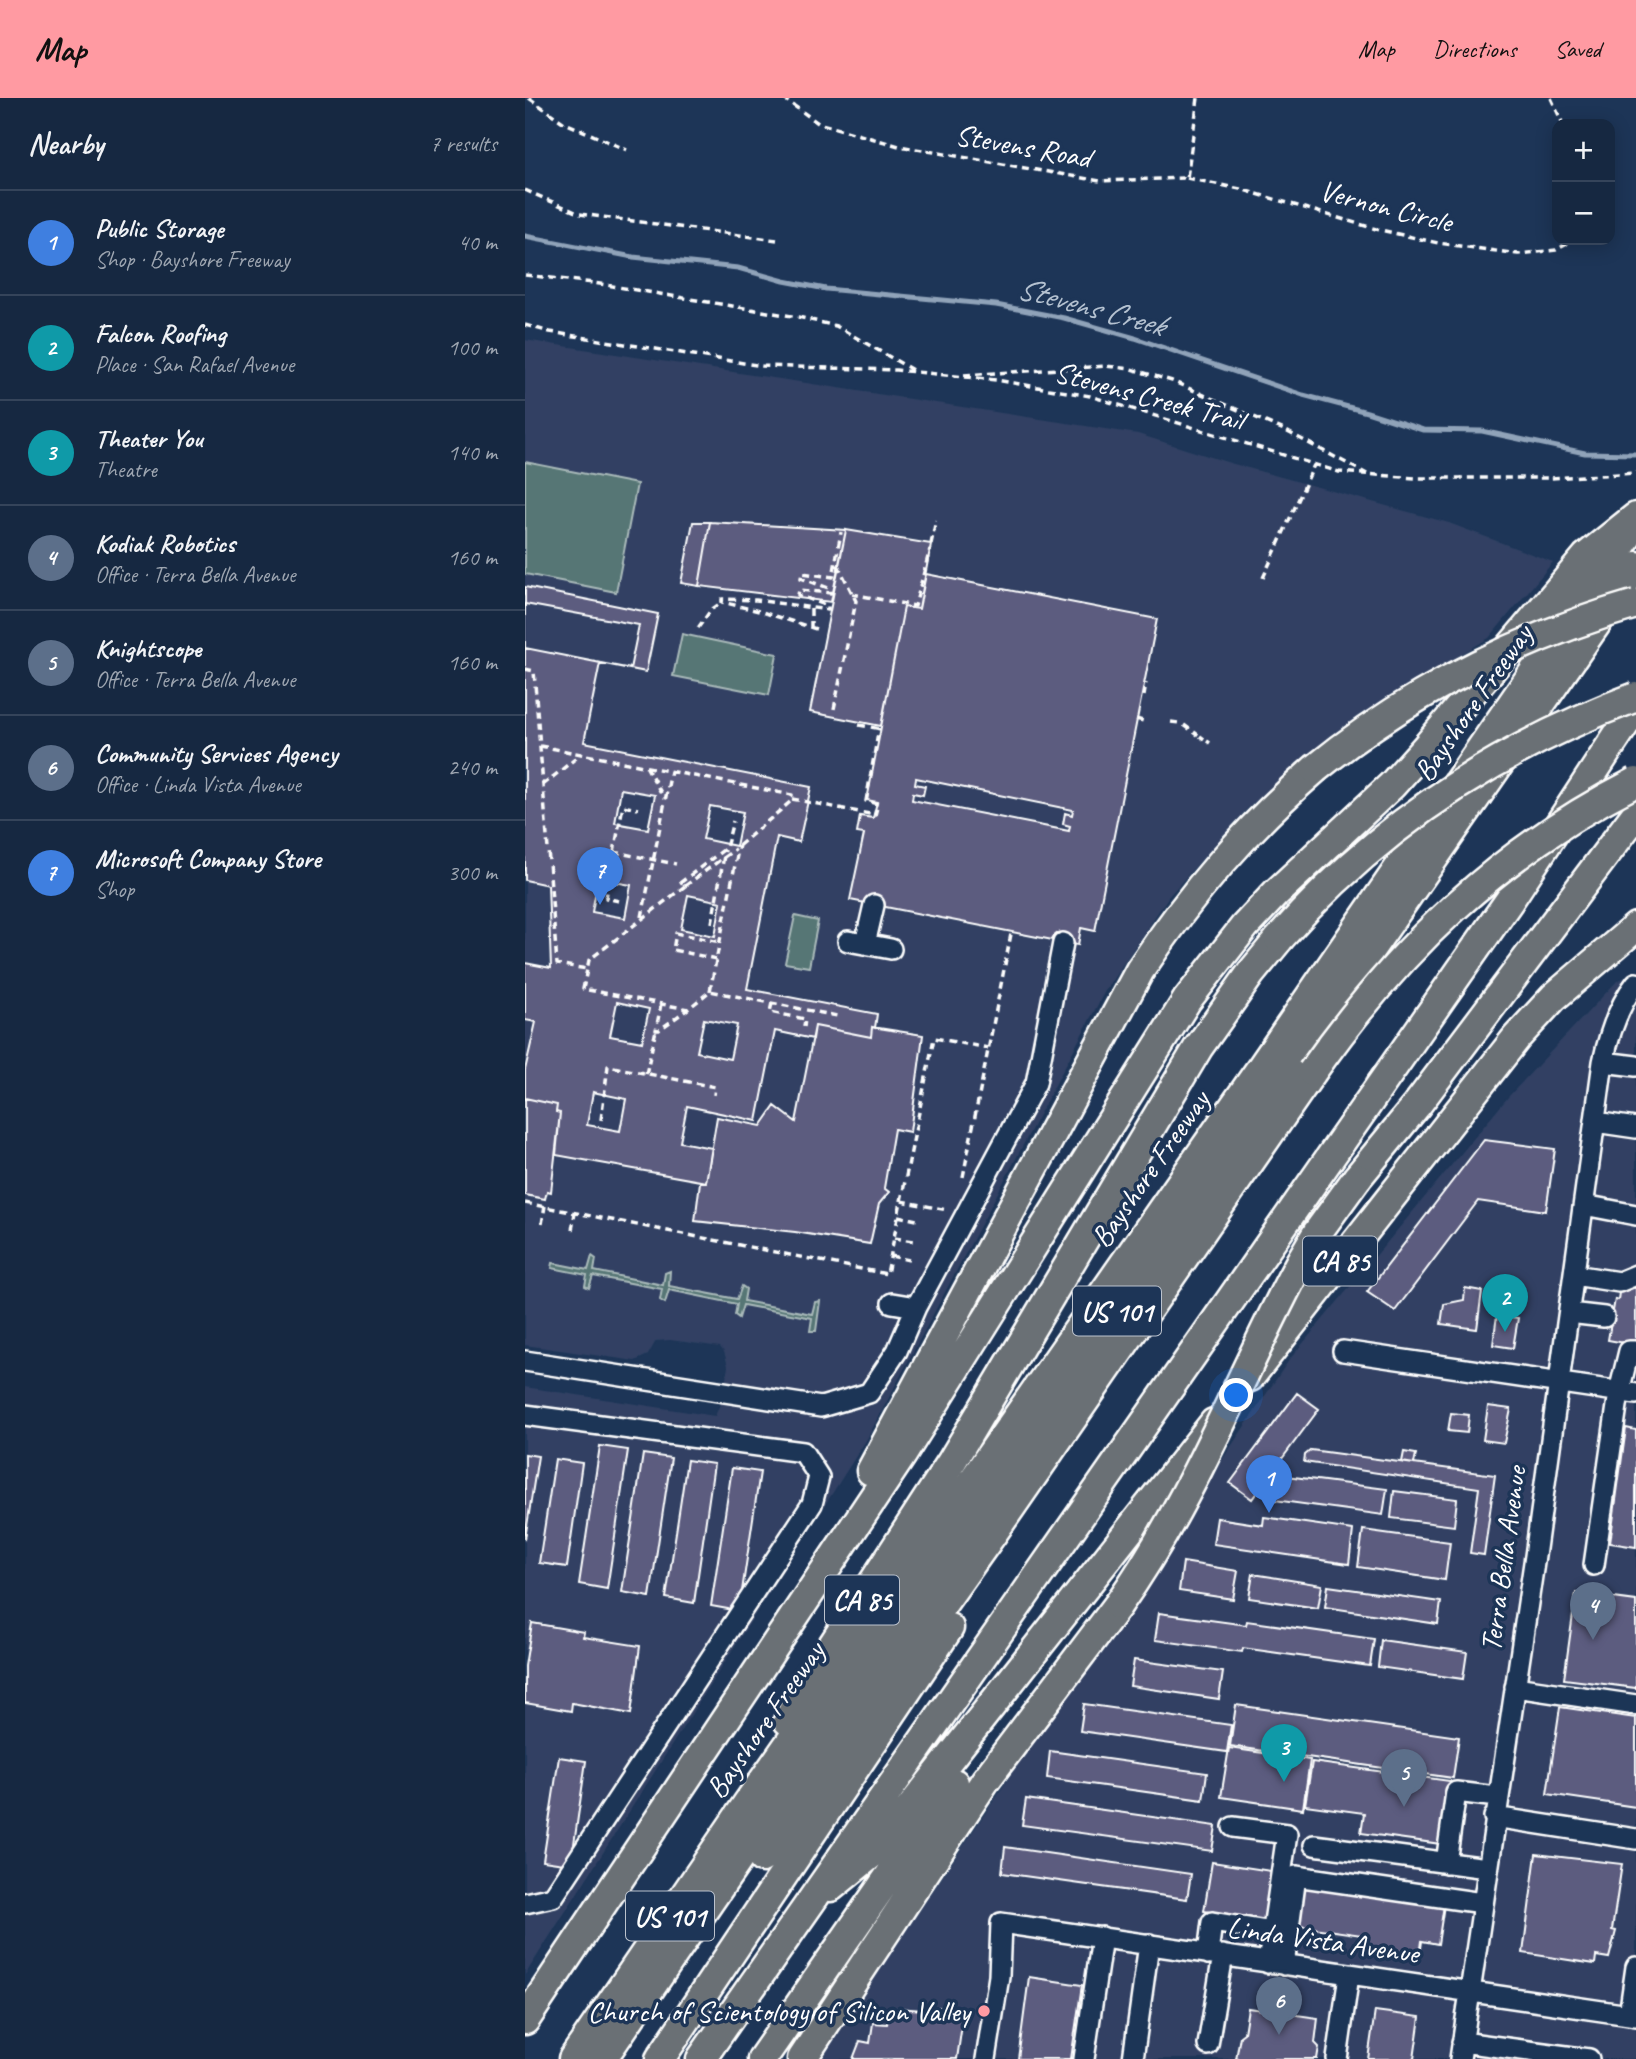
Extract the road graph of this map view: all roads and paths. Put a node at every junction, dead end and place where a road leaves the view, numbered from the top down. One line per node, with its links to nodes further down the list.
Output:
1 (529, 98): 6 (path)
2 (783, 98): 7 (path, Stevens Road)
3 (1198, 98): 7 (path)
4 (1551, 98): 5 (path)
5 (1561, 119)
6 (627, 150)
7 (1187, 178): 10 (path, Vernon Circle)
8 (525, 190): 9 (path)
9 (777, 240)
10 (1565, 245)
11 (525, 275): 13 (path)
12 (525, 325): 13 (path, Stevens Creek Trail)
13 (916, 372): 14 (path, Stevens Creek Trail)
14 (953, 376): 15 (path, Stevens Creek Trail); 17 (path)
15 (1314, 464): 17 (path, Stevens Creek Trail); 25 (path)
16 (1636, 472): 17 (path, Stevens Creek Trail)
17 (1369, 474)
18 (1636, 517): 123 (highway)
19 (936, 520): 27 (path)
20 (1636, 523): 127 (highway, Bayshore Freeway / US 101)
21 (841, 532): 22 (path)
22 (836, 561): 24 (path); 41 (path)
23 (1636, 566): 151 (highway, US 101)
24 (832, 577): 26 (path); 26 (path)
25 (1263, 578)
26 (830, 589): 28 (path)
27 (852, 594)
28 (799, 595): 32 (path); 33 (path)
29 (760, 601): 30 (path); 32 (path); 34 (path)
30 (722, 602): 34 (path); 35 (path)
31 (1636, 604): 123 (highway, bridge)
32 (797, 606): 33 (path)
33 (811, 607): 34 (path)
34 (759, 611)
35 (698, 628)
36 (525, 670): 47 (path)
37 (1146, 683): 38 (path)
38 (1144, 696)
39 (1636, 698): 127 (highway, CA 85, bridge)
40 (1636, 707): 136 (highway, US 101)
41 (834, 709)
42 (1144, 717): 43 (path)
43 (1136, 719)
44 (1171, 722): 46 (path)
45 (859, 725): 53 (path)
46 (1201, 737)
47 (540, 746): 48 (path); 52 (path)
48 (581, 754): 49 (path); 52 (path)
49 (646, 766): 50 (path); 54 (path)
50 (671, 771): 53 (path); 54 (path)
51 (1636, 782): 88 (highway, bridge)
52 (543, 785): 75 (path)
53 (791, 799): 59 (path)
54 (665, 800): 62 (path)
55 (1636, 803): 88 (highway)
56 (638, 809): 61 (path)
57 (1636, 814): 133 (highway, bridge)
58 (733, 821): 60 (path)
59 (739, 845): 67 (path, bridge); 71 (path)
60 (726, 848): 64 (path); 68 (path)
61 (614, 852): 62 (path); 65 (path)
62 (653, 860): 63 (path); 67 (path)
63 (676, 864)
64 (680, 883)
65 (619, 901)
66 (874, 905): 73 (street)
67 (642, 919): 75 (path)
68 (712, 923)
69 (1636, 927): 121 (highway, CA 85)
70 (1011, 934): 84 (path)
71 (720, 942): 74 (path); 74 (path)
72 (1063, 943): 108 (street)
73 (891, 949)
74 (716, 959): 77 (path)
75 (587, 969): 79 (path)
76 (1636, 983): 85 (street, Terra Bella Avenue)
77 (710, 991): 78 (path); 80 (path)
78 (772, 1003): 81 (path); 82 (path)
79 (661, 1004): 80 (path); 83 (path)
80 (688, 1009): 83 (path)
81 (837, 1016)
82 (804, 1027)
83 (656, 1030): 87 (path)
84 (988, 1048): 93 (path); 94 (path)
85 (1603, 1065): 86 (street); 91 (street, Terra Bella Avenue)
86 (1636, 1066)
87 (646, 1074): 89 (path); 90 (path)
88 (1319, 1077): 152 (highway); 153 (highway)
89 (714, 1095)
90 (601, 1119)
91 (1595, 1122): 92 (street); 96 (street, Terra Bella Avenue)
92 (1636, 1128)
93 (962, 1186)
94 (901, 1201): 98 (path); 101 (path)
95 (525, 1203): 97 (path)
96 (1584, 1205): 100 (street); 109 (street, Terra Bella Avenue)
97 (545, 1206): 99 (path); 103 (path)
98 (957, 1212)
99 (575, 1213): 104 (path); 107 (path)
100 (1636, 1215)
101 (898, 1216): 102 (path); 105 (path)
102 (917, 1220)
103 (542, 1224)
104 (572, 1230)
105 (894, 1237): 106 (path); 107 (path)
106 (913, 1241)
107 (891, 1256): 108 (path)
108 (923, 1264): 112 (street)
109 (1574, 1275): 110 (street); 113 (street, Terra Bella Avenue)
110 (1636, 1275)
111 (892, 1303): 112 (street)
112 (916, 1307): 117 (street)
113 (1569, 1313): 114 (street); 118 (street, Terra Bella Avenue)
114 (1604, 1317)
115 (1343, 1351): 118 (street)
116 (1636, 1352): 119 (street)
117 (525, 1361)
118 (1559, 1383): 119 (street); 124 (street, Terra Bella Avenue)
119 (1627, 1393): 122 (street)
120 (525, 1415): 135 (street)
121 (1192, 1451): 136 (highway, CA 85); 155 (highway)
122 (1594, 1565)
123 (779, 1638): 147 (highway)
124 (1515, 1687): 125 (street); 126 (street, Terra Bella Avenue)
125 (1636, 1705)
126 (1497, 1797): 128 (street, Terra Bella Avenue); 132 (street)
127 (747, 1804): 150 (highway, Bayshore Freeway / US 101)
128 (1494, 1817): 130 (street); 134 (street, Terra Bella Avenue)
129 (1233, 1827): 138 (street)
130 (1636, 1839)
131 (1314, 1846): 132 (street)
132 (1446, 1863): 134 (street)
133 (926, 1868): 156 (highway); 157 (highway)
134 (1487, 1868): 137 (street, Terra Bella Avenue)
135 (525, 1903)
136 (810, 1903): 154 (highway, US 101)
137 (1482, 1903): 142 (street); 145 (street, Terra Bella Avenue)
138 (1273, 1932): 141 (street); 142 (street)
139 (1102, 1937): 140 (street, Linda Vista Avenue); 158 (street, Linda Vista Avenue); 159 (street)
140 (1149, 1944): 141 (street, Linda Vista Avenue); 160 (street)
141 (1216, 1954): 142 (street, Linda Vista Avenue); 148 (street)
142 (1276, 1964): 144 (street, Linda Vista Avenue)
143 (1636, 1967): 146 (street)
144 (1349, 1975): 145 (street, Linda Vista Avenue); 161 (street)
145 (1469, 1992): 146 (street, Linda Vista Avenue); 149 (street, Terra Bella Avenue)
146 (1633, 2016)
147 (525, 2020)
148 (1208, 2045)
149 (1461, 2050): 162 (street)
150 (573, 2059)
151 (602, 2059)
152 (616, 2059)
153 (660, 2059)
154 (701, 2059)
155 (762, 2059)
156 (790, 2059)
157 (802, 2059)
158 (986, 2059)
159 (1084, 2059)
160 (1133, 2059)
161 (1337, 2059)
162 (1588, 2059)

